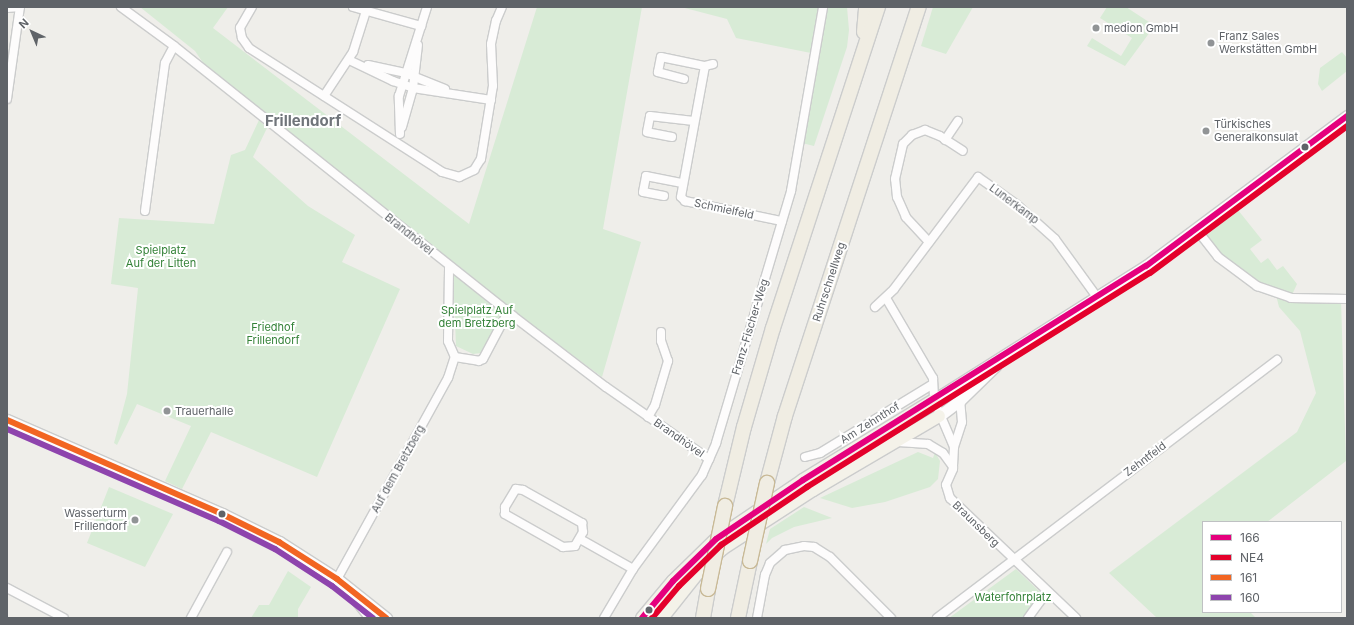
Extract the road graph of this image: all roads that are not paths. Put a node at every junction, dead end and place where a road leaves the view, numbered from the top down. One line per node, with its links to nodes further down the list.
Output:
1 (13, 7): 2 (street); 12 (street)
2 (20, 7): 27 (street)
3 (121, 7): 16 (street, Brandhövel)
4 (252, 7): 26 (street)
5 (353, 7): 13 (street)
6 (427, 7): 14 (street)
7 (502, 7): 28 (street)
8 (823, 7): 40 (street, Franz-Fischer-Weg)
9 (866, 7): 19 (highway)
10 (878, 7): 19 (highway)
11 (918, 7): 79 (highway, Ruhrschnellweg, bridge)
12 (7, 8)
13 (366, 11): 14 (street); 17 (street)
14 (421, 26): 15 (street)
15 (418, 37): 20 (street); 21 (street)
16 (174, 46): 39 (street); 43 (street, Brandhövel)
17 (349, 60): 18 (street); 26 (street)
18 (362, 64): 20 (street); 23 (street)
19 (860, 65): 78 (highway, bridge)
20 (405, 73): 21 (street); 23 (street)
21 (415, 77): 24 (street); 25 (street)
22 (684, 79): 30 (street, Schmielfeld)
23 (402, 85): 24 (street); 32 (street)
24 (413, 88): 25 (street); 32 (street)
25 (453, 92): 28 (street)
26 (324, 96): 35 (street)
27 (7, 99)
28 (491, 100): 35 (street)
29 (1347, 116): 41 (main road)
30 (694, 121): 33 (street); 37 (street, Schmielfeld)
31 (958, 121): 34 (street)
32 (400, 134): 35 (street)
33 (672, 137)
34 (945, 140): 36 (street); 42 (street)
35 (398, 144)
36 (963, 151)
37 (682, 183): 38 (street); 40 (street, Schmielfeld)
38 (664, 196)
39 (145, 211)
40 (782, 221): 62 (street, Franz-Fischer-Weg)
41 (1197, 230): 44 (main road); 46 (street)
42 (929, 242): 44 (street, Lunerkamp); 45 (street, Lunerkamp)
43 (449, 267): 48 (street, Brandhövel); 51 (street)
44 (1098, 297): 50 (main road)
45 (886, 298): 47 (street, Lunerkamp); 53 (street)
46 (1347, 299)
47 (875, 307)
48 (508, 312): 51 (street); 57 (street, Brandhövel)
49 (661, 332): 57 (street, Brandhövel)
50 (1008, 353): 54 (main road); 55 (main road)
51 (455, 357): 68 (street, Auf dem Bretzberg)
52 (1277, 360): 66 (street, Zehntfeld)
53 (933, 384): 54 (street); 61 (street, Am Zehnthof)
54 (934, 400): 56 (street); 76 (main road)
55 (960, 400): 56 (main road); 60 (street)
56 (939, 416): 59 (main road); 60 (street, Braunsberg)
57 (648, 417): 62 (street, Brandhövel)
58 (7, 420): 68 (main road)
59 (898, 442): 63 (street); 77 (main road)
60 (954, 447): 63 (street, Braunsberg)
61 (805, 457)
62 (709, 459): 67 (street, Franz-Fischer-Weg)
63 (953, 467): 66 (street, Braunsberg)
64 (580, 538): 64 (street); 67 (street)
65 (227, 552): 72 (street)
66 (1014, 559): 70 (street); 82 (street)
67 (633, 569): 75 (street, Franz-Fischer-Weg)
68 (337, 579): 73 (main road); 74 (main road)
69 (7, 588): 71 (street)
70 (1047, 592): 83 (street); 84 (street)
71 (64, 618)
72 (191, 618)
73 (371, 618)
74 (386, 618)
75 (604, 618)
76 (642, 618)
77 (662, 618)
78 (703, 618)
79 (738, 618)
80 (757, 618): 81 (street)
81 (891, 618)
82 (937, 618)
83 (1028, 618)
84 (1076, 618)

